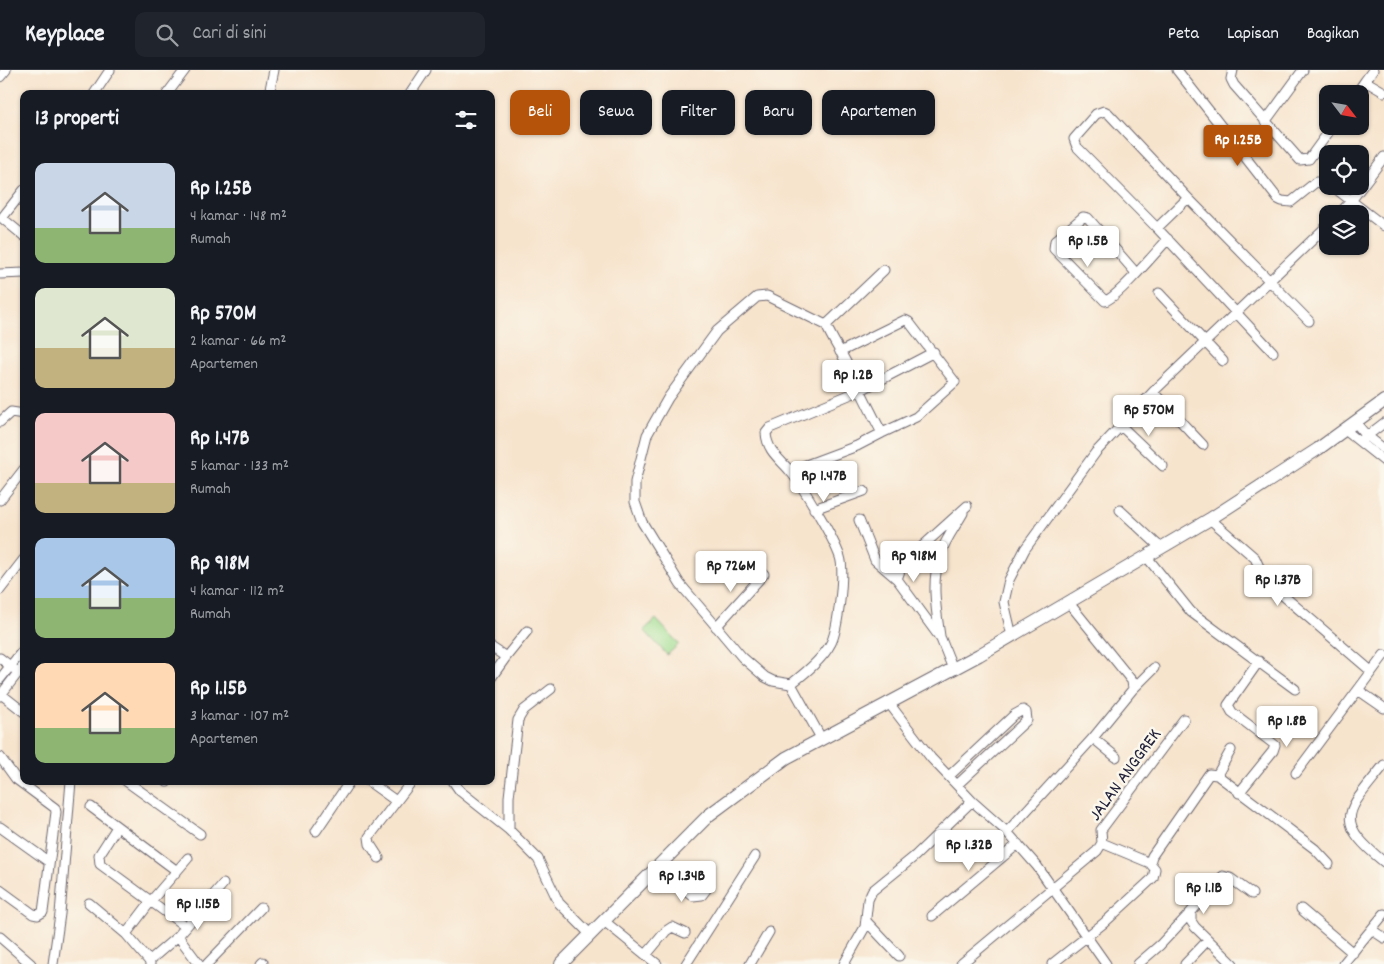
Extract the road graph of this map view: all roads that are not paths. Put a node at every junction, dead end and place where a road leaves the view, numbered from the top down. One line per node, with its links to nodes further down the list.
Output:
1 (6, 70): 10 (street)
2 (110, 70): 13 (street)
3 (185, 70): 14 (street)
4 (274, 70): 15 (street)
5 (426, 70): 16 (street)
6 (1177, 70): 21 (street)
7 (1233, 70): 18 (street)
8 (1303, 70): 18 (street)
9 (1373, 70): 11 (street)
10 (0, 77)
11 (1366, 81): 12 (street); 17 (street)
12 (1363, 85)
13 (97, 90)
14 (170, 90)
15 (270, 90)
16 (413, 90)
17 (1384, 92)
18 (1266, 122): 19 (street)
19 (1326, 135)
20 (1384, 157): 25 (street)
21 (1319, 182)
22 (20, 195): 27 (street)
23 (1343, 195): 25 (street)
24 (1188, 198): 29 (street); 29 (street); 37 (street)
25 (1351, 201): 26 (street); 28 (street)
26 (1347, 205)
27 (1, 218): 30 (street)
28 (1384, 226)
29 (1157, 228): 32 (street)
30 (20, 233)
31 (1319, 234): 37 (street)
32 (1168, 239): 35 (street); 39 (street)
33 (884, 270): 41 (street)
34 (20, 273): 36 (street)
35 (1136, 273): 35 (street)
36 (0, 274)
37 (1269, 281): 39 (street); 40 (street)
38 (1159, 293): 42 (street)
39 (1236, 312): 42 (street); 45 (street)
40 (1309, 321)
41 (826, 325): 43 (street); 79 (street)
42 (1205, 342): 46 (street); 48 (street)
43 (840, 352): 44 (street); 47 (street)
44 (934, 352): 47 (street); 57 (street)
45 (1273, 352)
46 (1223, 361)
47 (861, 390): 57 (street); 64 (street)
48 (1153, 392): 55 (street); 60 (street)
49 (1384, 402): 56 (street)
50 (0, 410): 51 (street)
51 (11, 412): 52 (street); 53 (street)
52 (20, 413)
53 (0, 422)
54 (1384, 423): 58 (street)
55 (1120, 426): 63 (street); 81 (street)
56 (1350, 426): 58 (street); 59 (street); 70 (street)
57 (882, 433): 64 (street)
58 (1366, 435): 59 (street); 61 (street)
59 (1360, 443): 62 (street)
60 (1203, 445)
61 (1384, 449)
62 (1384, 461)
63 (1163, 466)
64 (790, 471): 68 (street)
65 (20, 475): 67 (street)
66 (864, 491): 68 (street)
67 (0, 500)
68 (814, 509): 94 (street)
69 (1120, 510): 72 (street)
70 (1210, 518): 72 (street); 92 (street)
71 (859, 520): 76 (street)
72 (1160, 546): 73 (street)
73 (1146, 556): 78 (street); 87 (street)
74 (20, 564): 77 (street)
75 (764, 574): 79 (street)
76 (897, 579): 82 (street); 82 (street)
77 (0, 590)
78 (1069, 603): 81 (street); 96 (street)
79 (716, 627): 94 (street)
80 (527, 631): 85 (street)
81 (1012, 636): 90 (street)
82 (941, 639): 90 (street)
83 (495, 649): 85 (street)
84 (1384, 655): 92 (street)
85 (506, 657): 91 (street)
86 (0, 658): 88 (street)
87 (1259, 661): 97 (street); 125 (street)
88 (17, 668): 93 (street); 99 (street)
89 (1154, 668): 96 (street)
90 (954, 669): 100 (street)
91 (495, 672)
92 (1372, 672): 98 (street)
93 (0, 679)
94 (791, 684): 104 (street)
95 (551, 689): 131 (street)
96 (1133, 689): 105 (street)
97 (1295, 689)
98 (1358, 690): 101 (street); 113 (street)
99 (1, 695): 102 (street)
100 (888, 702): 104 (street); 115 (street)
101 (1384, 708)
102 (20, 709)
103 (1184, 719): 135 (street, JALAN ANGGREK)
104 (821, 738): 144 (street)
105 (1093, 738): 108 (street); 133 (street)
106 (1231, 750): 114 (street)
107 (0, 757): 111 (street)
108 (1116, 757)
109 (964, 763): 112 (street); 112 (street); 115 (street)
110 (1384, 765): 142 (street)
111 (3, 770): 116 (street)
112 (972, 771): 124 (street)
113 (1296, 773)
114 (1216, 775): 125 (street); 141 (street)
115 (949, 776): 124 (street)
116 (20, 782)
117 (24, 785): 140 (street)
118 (72, 785): 176 (street)
119 (132, 785): 134 (street)
120 (347, 785): 132 (street)
121 (374, 785): 126 (street)
122 (409, 785): 126 (street)
123 (456, 785): 131 (street)
124 (957, 785): 127 (street)
125 (1239, 793): 143 (street)
126 (396, 801): 139 (street)
127 (972, 801): 133 (street); 159 (street)
128 (91, 807): 130 (street)
129 (0, 827): 140 (street)
130 (117, 827): 145 (street); 151 (street)
131 (509, 830): 165 (street)
132 (316, 831)
133 (1007, 832): 136 (street)
134 (200, 834)
135 (1102, 843): 141 (street); 148 (street, JALAN ANGGREK)
136 (1018, 844): 148 (street); 157 (street)
137 (755, 856): 181 (street)
138 (188, 858): 145 (street)
139 (379, 858)
140 (49, 862): 149 (street)
141 (1150, 862): 168 (street)
142 (1384, 862)
143 (1329, 864)
144 (657, 866): 147 (street); 158 (street)
145 (177, 871): 151 (street)
146 (223, 884): 160 (street)
147 (708, 887)
148 (1052, 889): 168 (street); 184 (street, JALAN ANGGREK)
149 (0, 890)
150 (1252, 894): 155 (street)
151 (151, 901): 160 (street); 164 (street)
152 (89, 903): 164 (street)
153 (261, 908): 178 (street)
154 (1301, 909): 171 (street)
155 (1191, 912): 170 (street); 187 (street)
156 (1384, 914): 161 (street)
157 (932, 916)
158 (604, 921): 165 (street); 172 (street)
159 (867, 922): 173 (street); 183 (street)
160 (186, 927): 166 (street)
161 (1372, 930): 169 (street); 171 (street)
162 (769, 932): 182 (street)
163 (685, 933): 172 (street)
164 (126, 934): 174 (street)
165 (591, 934): 179 (street)
166 (178, 936): 174 (street); 177 (street)
167 (0, 937): 175 (street)
168 (1086, 937): 185 (street); 186 (street)
169 (1384, 938)
170 (1208, 940): 188 (street); 189 (street)
171 (1352, 953): 190 (street)
172 (646, 955): 180 (street)
173 (899, 956)
174 (149, 963)
175 (31, 964)
176 (53, 964)
177 (199, 964)
178 (207, 964)
179 (561, 964)
180 (657, 964)
181 (686, 964)
182 (750, 964)
183 (844, 964)
184 (961, 964)
185 (1052, 964)
186 (1106, 964)
187 (1138, 964)
188 (1185, 964)
189 (1234, 964)
190 (1343, 964)

